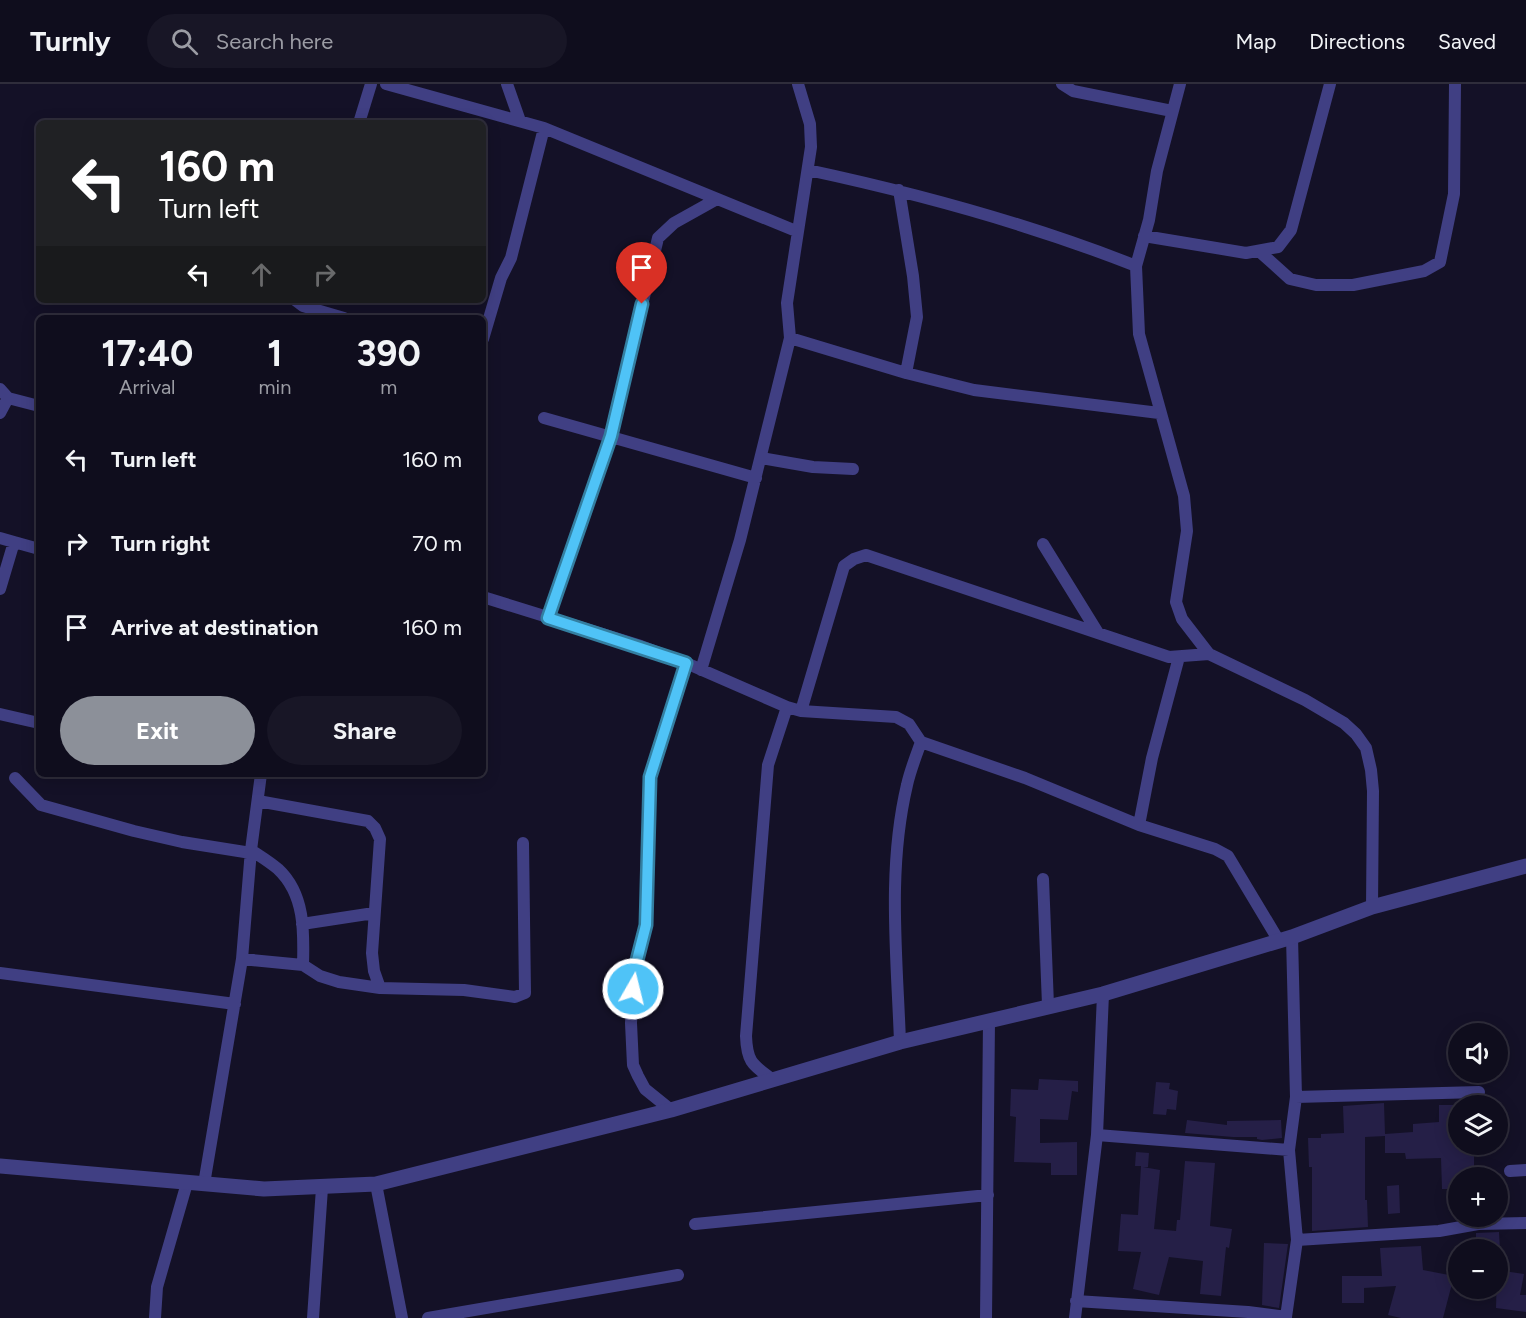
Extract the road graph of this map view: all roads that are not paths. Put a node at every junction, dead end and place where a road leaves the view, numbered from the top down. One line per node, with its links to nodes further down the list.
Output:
1 (371, 84): 10 (street)
2 (386, 84): 11 (street)
3 (507, 84): 11 (street)
4 (798, 84): 13 (street)
5 (1062, 84): 9 (street)
6 (1180, 84): 9 (street)
7 (1330, 84): 18 (street)
8 (1455, 84): 18 (street)
9 (1172, 111): 17 (street)
10 (360, 120)
11 (520, 122): 12 (street)
12 (544, 128): 15 (street); 22 (street)
13 (808, 170): 14 (street); 16 (street)
14 (899, 190): 19 (street); 24 (street)
15 (717, 199): 16 (street); 30 (street)
16 (796, 231): 23 (street)
17 (1144, 236): 18 (street); 19 (street)
18 (1260, 252)
19 (1136, 266): 27 (street)
20 (300, 306): 21 (street)
21 (333, 315)
22 (486, 329)
23 (790, 338): 24 (street); 31 (street)
24 (906, 373): 27 (street)
25 (4, 394): 26 (street); 28 (street)
26 (36, 405)
27 (1159, 412): 42 (street)
28 (0, 413)
29 (544, 418): 30 (street)
30 (611, 436): 33 (street); 40 (street)
31 (761, 458): 32 (street); 33 (street)
32 (853, 469)
33 (756, 478): 45 (street)
34 (0, 538): 35 (street)
35 (14, 542): 37 (street); 38 (street)
36 (1043, 544): 41 (street)
37 (36, 548)
38 (0, 589)
39 (486, 598): 40 (street)
40 (548, 618): 44 (street)
41 (1098, 633): 43 (street); 47 (street)
42 (1209, 654): 43 (street); 59 (street)
43 (1179, 657): 54 (street)
44 (686, 663): 45 (street); 75 (street)
45 (701, 670): 46 (street)
46 (787, 707): 47 (street); 72 (street)
47 (801, 711): 50 (street)
48 (0, 714): 49 (street)
49 (36, 722)
50 (921, 742): 54 (street); 71 (street)
51 (261, 777): 53 (street)
52 (15, 778): 56 (street)
53 (258, 801): 56 (street); 60 (street)
54 (1139, 825): 62 (street)
55 (523, 843): 66 (street)
56 (251, 852): 61 (street); 63 (street)
57 (1526, 866): 59 (street)
58 (1043, 879): 69 (street)
59 (1372, 907): 62 (street)
60 (374, 913): 61 (street); 66 (street)
61 (302, 924): 64 (street)
62 (1285, 939): 67 (street); 74 (street)
63 (242, 959): 64 (street); 68 (street)
64 (303, 965): 66 (street)
65 (0, 974): 68 (street)
66 (380, 987)
67 (1104, 994): 69 (street); 76 (street)
68 (235, 1004): 82 (street)
69 (1048, 1005): 70 (street)
70 (989, 1021): 71 (street); 85 (street)
71 (900, 1042): 72 (street)
72 (773, 1080): 75 (street)
73 (1479, 1092): 74 (street)
74 (1296, 1097): 77 (street)
75 (671, 1110): 83 (street)
76 (1097, 1135): 77 (street); 90 (street)
77 (1289, 1150): 88 (street)
78 (0, 1166): 81 (street)
79 (1526, 1170): 80 (street)
80 (1510, 1171)
81 (187, 1183): 82 (street); 91 (street)
82 (204, 1184): 84 (street)
83 (376, 1184): 84 (street); 93 (street)
84 (322, 1188): 92 (street)
85 (988, 1195): 87 (street); 95 (street)
86 (1526, 1223): 88 (street)
87 (695, 1224)
88 (1298, 1240): 90 (street)
89 (678, 1275): 94 (street)
90 (1076, 1301): 96 (street)
91 (155, 1318)
92 (313, 1318)
93 (402, 1318)
94 (428, 1318)
95 (986, 1318)
96 (1075, 1318)

